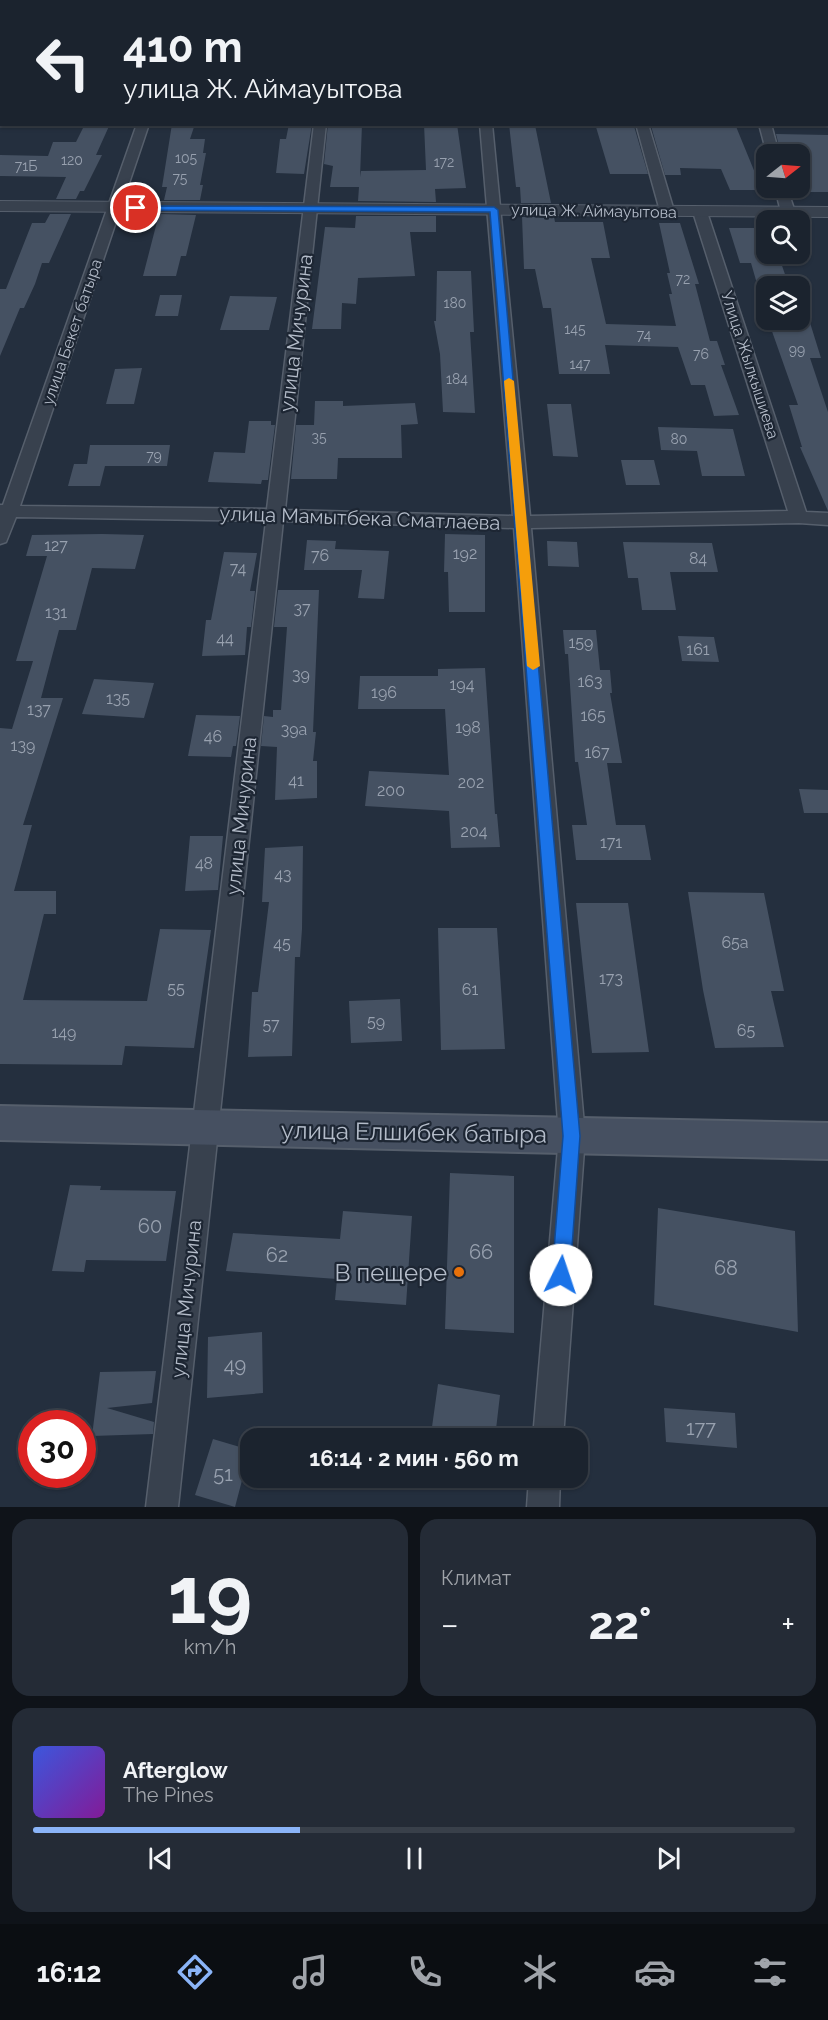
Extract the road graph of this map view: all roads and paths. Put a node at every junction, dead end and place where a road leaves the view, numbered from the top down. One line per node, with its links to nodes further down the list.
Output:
1 (142, 126): 8 (street, улица Бекет батыра)
2 (320, 126): 9 (street, улица Мичурина)
3 (486, 126): 10 (street)
4 (643, 126): 11 (street)
5 (766, 126): 6 (street)
6 (770, 144)
7 (0, 206): 8 (street, улица Ж. Аймауытова)
8 (114, 208): 9 (street, улица Ж. Аймауытова); 16 (street, улица Бекет батыра)
9 (310, 208): 10 (street, улица Ж. Аймауытова); 17 (street, улица Мичурина)
10 (494, 210): 11 (street, улица Ж. Аймауытова); 20 (street)
11 (667, 211): 12 (street, улица Ж. Аймауытова)
12 (700, 212): 13 (street, улица Ж. Аймауытова); 18 (street, Улица Жылкышиева)
13 (756, 212)
14 (810, 212): 15 (street, улица Ж. Аймауытова)
15 (828, 212)
16 (5, 511): 17 (street, улица Мамытбека Сматлаева); 21 (street, улица Бекет батыра)
17 (275, 515): 20 (street, улица Мамытбека Сматлаева); 23 (street, улица Мичурина)
18 (799, 517): 19 (street, улица Мамытбека Сматлаева); 20 (street, улица Мамытбека Сматлаева)
19 (828, 519)
20 (522, 522): 24 (street)
21 (0, 538)
22 (0, 1123): 23 (main road, улица Елшибек батыра)
23 (206, 1127): 24 (main road, улица Елшибек батыра); 28 (street, улица Мичурина)
24 (572, 1136): 25 (main road, улица Елшибек батыра); 26 (street)
25 (828, 1141)
26 (549, 1428)
27 (544, 1488): 29 (street)
28 (162, 1507)
29 (543, 1507)

